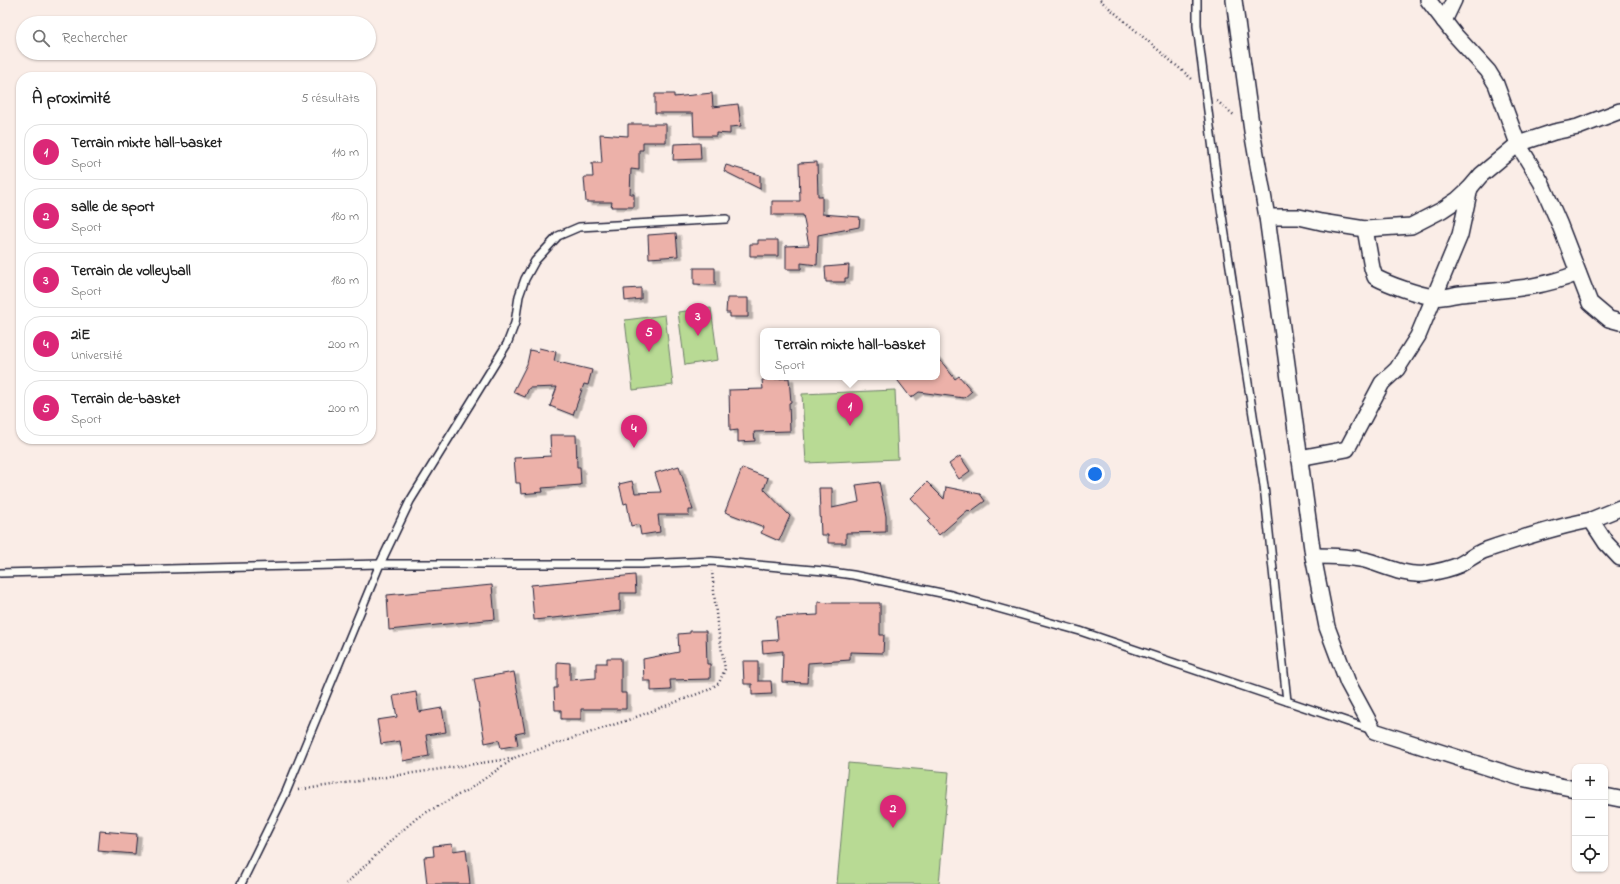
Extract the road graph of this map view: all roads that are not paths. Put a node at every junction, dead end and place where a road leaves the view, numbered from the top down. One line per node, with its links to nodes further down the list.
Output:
1 (1197, 0): 22 (lane)
2 (1234, 0): 9 (street)
3 (1428, 0): 5 (street)
4 (1454, 0): 5 (street)
5 (1444, 21): 7 (street)
6 (1620, 111): 7 (street)
7 (1518, 144): 8 (street); 12 (street)
8 (1470, 188): 11 (street); 13 (street)
9 (1268, 217): 11 (street); 15 (street)
10 (726, 219): 20 (lane)
11 (1365, 229): 13 (street)
12 (1578, 273): 13 (street); 14 (street)
13 (1434, 297): 15 (street)
14 (1620, 322)
15 (1299, 458): 18 (street)
16 (1620, 508): 17 (street)
17 (1591, 520): 18 (street); 19 (street)
18 (1313, 556): 23 (street)
19 (1620, 558)
20 (380, 564): 21 (lane); 22 (lane); 27 (lane)
21 (0, 573)
22 (1287, 701): 23 (lane)
23 (1374, 731): 24 (street)
24 (1572, 788)
25 (1608, 797): 26 (street)
26 (1620, 799)
27 (241, 884)

